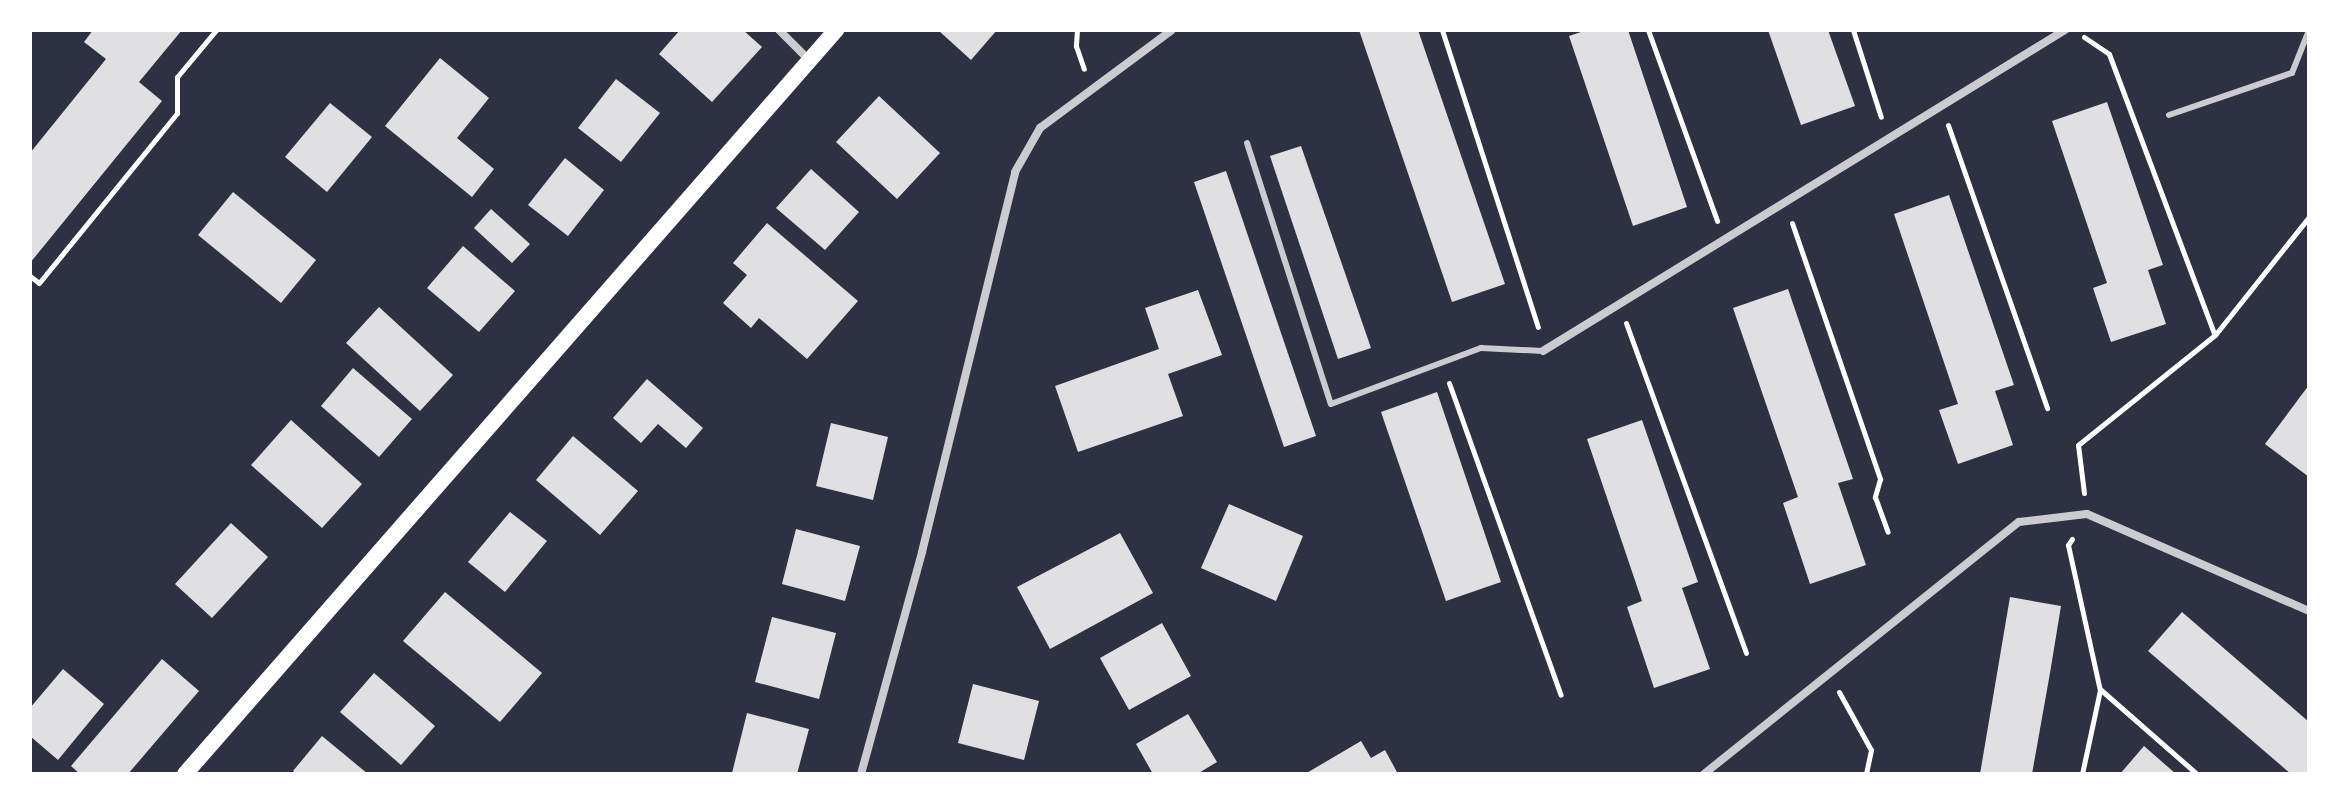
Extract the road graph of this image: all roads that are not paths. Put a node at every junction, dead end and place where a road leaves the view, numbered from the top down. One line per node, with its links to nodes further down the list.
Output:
1 (779, 30): 6 (street)
2 (836, 30): 6 (main road)
3 (1172, 30): 12 (street)
4 (2065, 30): 9 (street)
5 (2309, 30): 7 (lane)
6 (810, 60): 11 (main road)
7 (2169, 115)
8 (1247, 143): 9 (lane)
9 (1543, 351)
10 (2309, 611): 13 (street)
11 (185, 774)
12 (861, 774)
13 (1704, 774)

